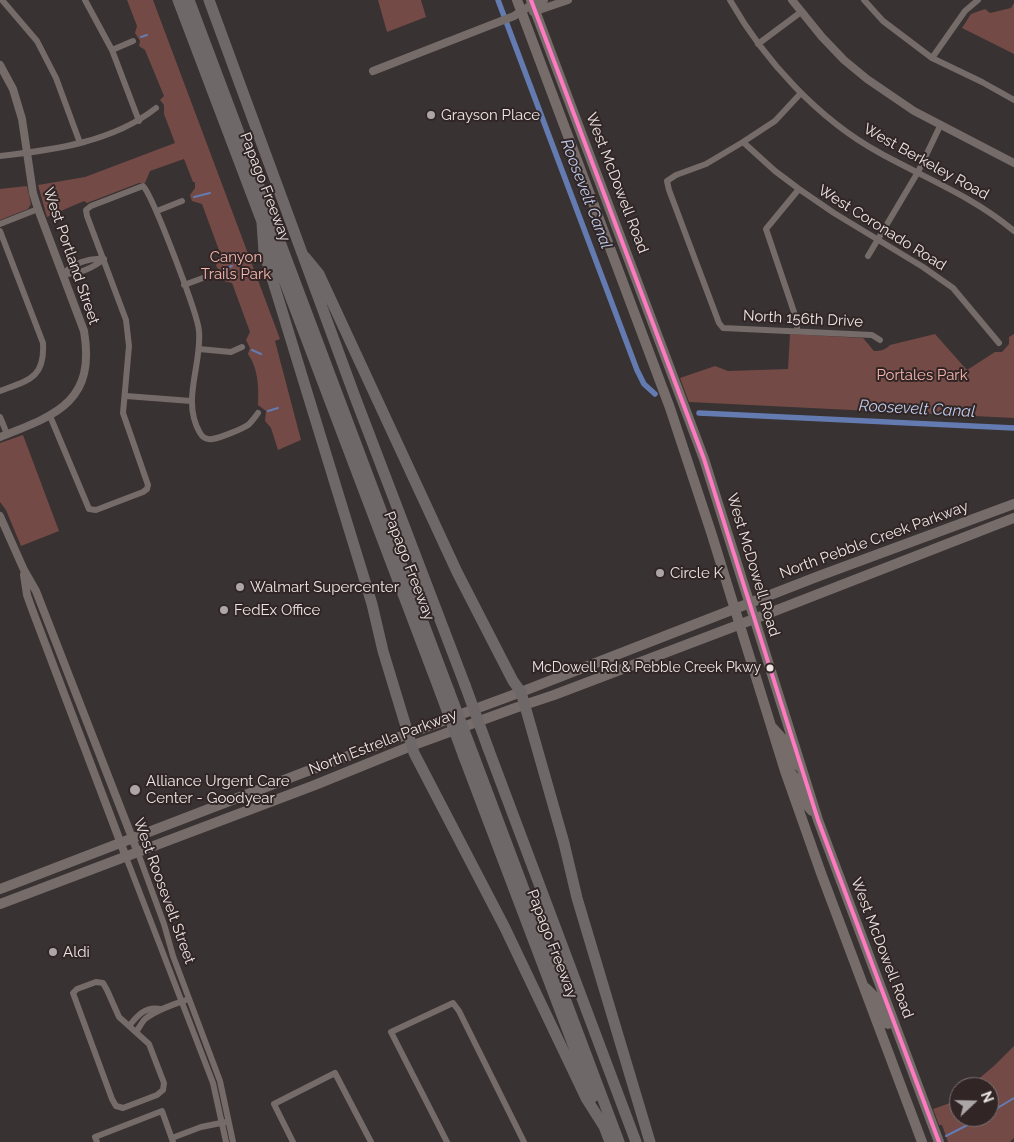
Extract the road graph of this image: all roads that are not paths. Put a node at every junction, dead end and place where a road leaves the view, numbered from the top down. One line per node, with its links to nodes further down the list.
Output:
1 (2, 0): 30 (street)
2 (85, 0): 20 (street)
3 (178, 0): 39 (highway, Papago Freeway)
4 (190, 0): 76 (highway)
5 (210, 0): 17 (highway, Papago Freeway)
6 (215, 0): 17 (highway)
7 (517, 0): 15 (main road, West McDowell Road)
8 (544, 0): 14 (street)
9 (568, 0): 14 (street)
10 (730, 0): 19 (street, West Berkeley Road)
11 (792, 0): 16 (street)
12 (864, 0): 21 (street)
13 (978, 0): 21 (street)
14 (534, 6): 15 (street); 56 (main road, West McDowell Road)
15 (522, 12): 23 (street); 50 (main road, West McDowell Road)
16 (801, 12): 19 (street); 28 (street)
17 (218, 23): 45 (highway, Papago Freeway)
18 (133, 41): 20 (street)
19 (758, 44): 24 (street, West Berkeley Road)
20 (112, 50): 27 (street)
21 (932, 58): 25 (street)
22 (0, 66): 31 (street, West Portland Street)
23 (373, 71)
24 (801, 93): 29 (street); 34 (street, West Berkeley Road)
25 (1014, 100)
26 (156, 108): 27 (street)
27 (139, 121): 30 (street)
28 (940, 124): 33 (street); 34 (street)
29 (744, 142): 35 (street, West Coronado Road); 51 (street, North 156th Drive)
30 (80, 144): 31 (street)
31 (28, 153): 32 (street); 37 (street, West Portland Street)
32 (0, 156)
33 (1014, 163)
34 (918, 172): 42 (street, West Berkeley Road); 43 (street)
35 (799, 189): 43 (street, West Coronado Road); 51 (street)
36 (182, 201): 38 (street)
37 (38, 209): 40 (street); 47 (street, West Portland Street)
38 (157, 211): 46 (street); 49 (street)
39 (262, 223): 76 (highway, Papago Freeway); 80 (highway)
40 (0, 224)
41 (0, 231): 57 (street)
42 (1014, 231)
43 (878, 240): 44 (street); 53 (street, West Coronado Road)
44 (868, 256)
45 (304, 257): 77 (highway); 115 (highway, Papago Freeway, bridge)
46 (104, 259): 47 (street); 58 (street)
47 (63, 274): 62 (street, West Portland Street)
48 (211, 275): 49 (street)
49 (184, 285): 55 (street)
50 (633, 305): 56 (main road); 65 (main road, West McDowell Road)
51 (797, 331): 52 (street, North 156th Drive)
52 (880, 340)
53 (999, 343)
54 (242, 347): 55 (street)
55 (199, 349): 59 (street)
56 (666, 357): 64 (main road, West McDowell Road)
57 (0, 391)
58 (126, 396): 59 (street); 62 (street)
59 (191, 401): 60 (street)
60 (258, 413)
61 (0, 416): 63 (street)
62 (50, 416): 63 (street, West Portland Street)
63 (3, 435)
64 (704, 459): 65 (main road); 70 (main road, West McDowell Road)
65 (689, 465): 71 (main road, West McDowell Road)
66 (1014, 504): 70 (main road, North Pebble Creek Parkway)
67 (0, 516): 69 (street, West Roosevelt Street)
68 (1014, 518): 72 (main road, North Pebble Creek Parkway)
69 (24, 570): 87 (street, West Roosevelt Street); 88 (street, West Roosevelt Street)
70 (749, 603): 71 (main road, North Pebble Creek Parkway); 72 (main road, West McDowell Road)
71 (735, 609): 73 (main road, West McDowell Road); 74 (main road, North Pebble Creek Parkway)
72 (754, 619): 73 (main road, North Pebble Creek Parkway); 82 (main road, West McDowell Road)
73 (740, 624): 75 (main road, North Pebble Creek Parkway); 79 (main road, West McDowell Road)
74 (653, 641): 75 (main road); 77 (main road, North Pebble Creek Parkway)
75 (633, 665): 78 (main road, North Pebble Creek Parkway)
76 (445, 692): 81 (highway, Papago Freeway, bridge)
77 (521, 692): 78 (highway); 80 (main road, North Estrella Parkway)
78 (526, 704): 80 (main road, North Estrella Parkway); 116 (highway)
79 (770, 725): 82 (main road); 83 (main road, West McDowell Road)
80 (410, 740): 84 (main road, North Estrella Parkway); 85 (main road, North Estrella Parkway); 103 (highway)
81 (469, 756): 103 (highway, Papago Freeway); 114 (highway)
82 (800, 767): 86 (main road, West McDowell Road)
83 (784, 771): 86 (main road); 95 (main road, West McDowell Road)
84 (255, 791): 85 (main road); 87 (main road, North Estrella Parkway)
85 (265, 804): 89 (main road, North Estrella Parkway)
86 (818, 820): 100 (main road, West McDowell Road)
87 (132, 838): 88 (main road, North Estrella Parkway); 89 (street, West Roosevelt Street)
88 (120, 842): 90 (street, West Roosevelt Street); 91 (main road, North Estrella Parkway)
89 (138, 853): 90 (main road, North Estrella Parkway); 96 (street, West Roosevelt Street)
90 (126, 857): 94 (main road, North Estrella Parkway); 97 (street, West Roosevelt Street)
91 (38, 874): 92 (main road, North Estrella Parkway); 93 (main road)
92 (0, 889)
93 (0, 898)
94 (0, 904)
95 (862, 983): 100 (main road); 104 (main road, West McDowell Road)
96 (189, 999): 97 (street); 102 (street, West Roosevelt Street)
97 (182, 1002): 98 (street); 102 (street, West Roosevelt Street)
98 (142, 1017): 99 (street); 101 (street)
99 (129, 1026): 101 (street); 101 (street)
100 (895, 1026): 117 (main road, West McDowell Road)
101 (136, 1032)
102 (225, 1122): 106 (street); 107 (street, West Roosevelt Street); 108 (street, West Roosevelt Street)
103 (605, 1128): 113 (highway, Papago Freeway)
104 (921, 1138)
105 (96, 1140): 106 (street)
106 (173, 1140)
107 (226, 1142)
108 (233, 1142)
109 (293, 1142): 110 (street)
110 (371, 1142)
111 (447, 1142): 112 (street)
112 (524, 1142)
113 (610, 1142)
114 (619, 1142)
115 (636, 1142)
116 (650, 1142)
117 (939, 1142)

